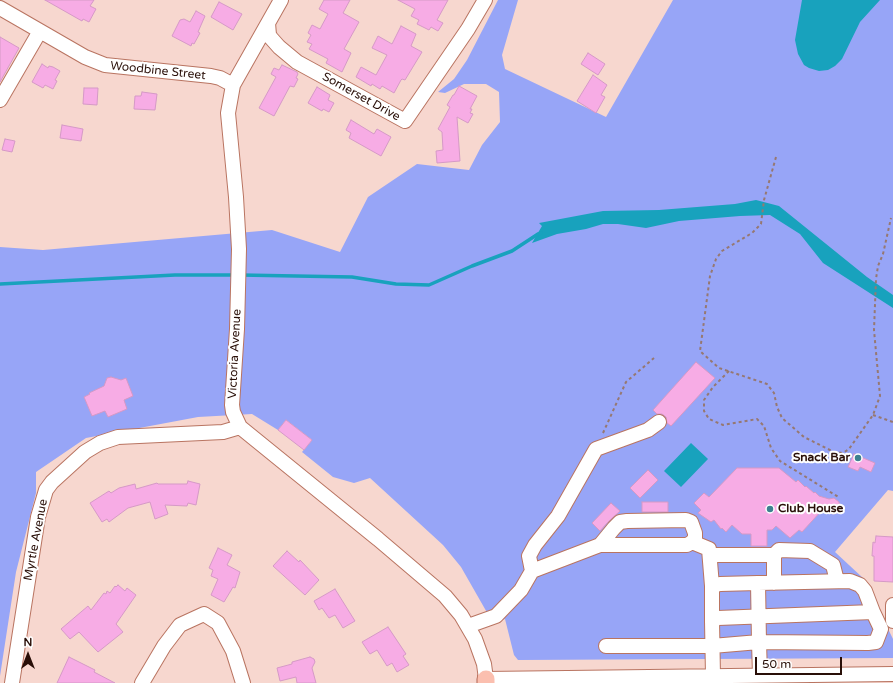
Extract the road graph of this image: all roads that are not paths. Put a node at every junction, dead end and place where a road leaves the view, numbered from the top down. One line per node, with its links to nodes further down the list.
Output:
1 (281, 0): 4 (street, Victoria Avenue)
2 (485, 0): 4 (street, Somerset Drive)
3 (0, 8): 5 (street, Woodbine Street)
4 (268, 23): 6 (street, Victoria Avenue)
5 (40, 31): 6 (street, Woodbine Street); 7 (street)
6 (233, 85): 9 (street, Victoria Avenue)
7 (0, 100)
8 (659, 422): 14 (street)
9 (240, 427): 24 (street, Victoria Avenue); 35 (street, Myrtle Avenue)
10 (692, 542): 11 (street); 11 (street); 12 (street)
11 (600, 545): 14 (street)
12 (710, 555): 13 (street); 18 (street)
13 (774, 555): 15 (street); 16 (street)
14 (532, 571): 24 (street)
15 (837, 581): 16 (street); 20 (street)
16 (774, 583): 17 (street)
17 (758, 584): 18 (street); 21 (street)
18 (712, 586): 22 (street)
19 (893, 605): 23 (street)
20 (873, 612): 21 (street); 25 (street)
21 (759, 616): 22 (street); 25 (street)
22 (712, 621): 27 (street)
23 (893, 621)
24 (468, 626): 34 (street, Victoria Avenue)
25 (759, 642): 27 (street); 29 (street)
26 (606, 646): 27 (street)
27 (712, 646): 30 (street)
28 (893, 674): 31 (street)
29 (760, 675): 30 (street); 31 (street)
30 (713, 676): 33 (street)
31 (866, 678)
32 (521, 680): 33 (street); 34 (street)
33 (697, 680)
34 (486, 681)
35 (12, 683)
36 (142, 683): 37 (street)
37 (243, 683)

